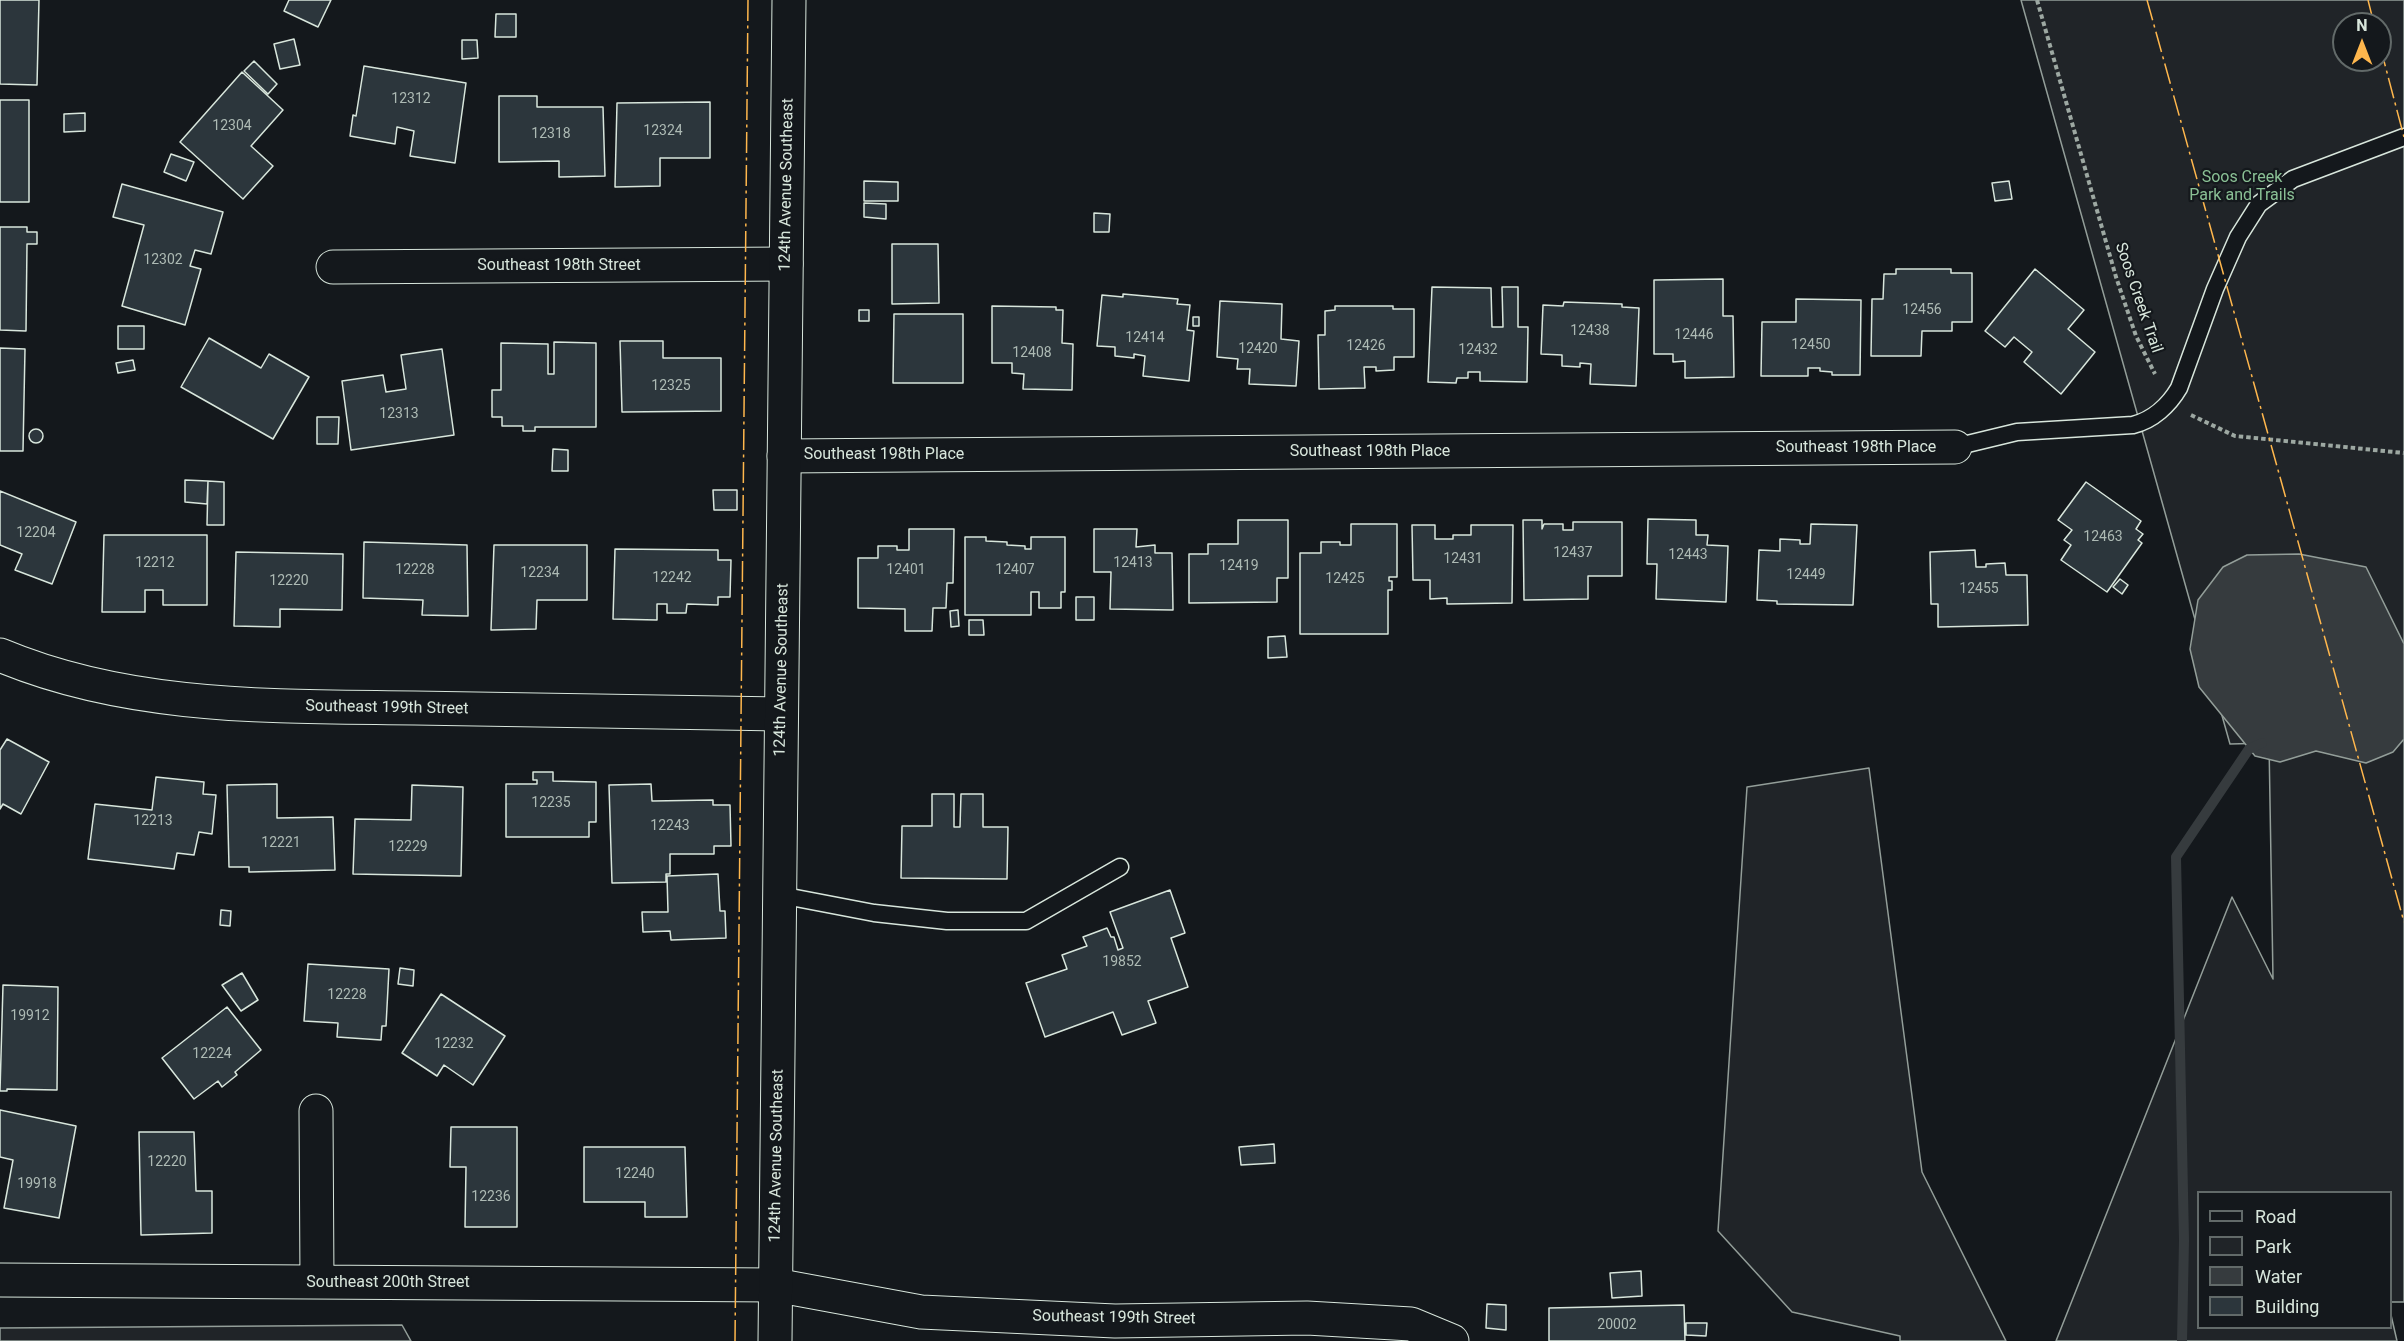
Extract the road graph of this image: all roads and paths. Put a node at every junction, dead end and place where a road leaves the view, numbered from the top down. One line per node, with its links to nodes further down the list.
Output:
1 (789, 0): 4 (street, 124th Avenue Southeast)
2 (2037, 0): 6 (path, Soos Creek Trail)
3 (2404, 137): 6 (lane)
4 (786, 264): 5 (street, Southeast 198th Street); 9 (street, 124th Avenue Southeast)
5 (333, 267)
6 (2173, 399): 7 (lane); 8 (path, Soos Creek Trail)
7 (1955, 447): 9 (street, Southeast 198th Place)
8 (2404, 453)
9 (784, 456): 11 (street, 124th Avenue Southeast)
10 (0, 655): 11 (street, Southeast 199th Street)
11 (781, 714): 13 (street, 124th Avenue Southeast)
12 (1120, 867): 13 (lane)
13 (780, 895): 17 (street, 124th Avenue Southeast)
14 (316, 1111): 16 (street)
15 (0, 1280): 16 (street, Southeast 200th Street)
16 (317, 1282): 17 (street, Southeast 200th Street)
17 (775, 1285): 18 (street, 124th Avenue Southeast); 19 (street, Southeast 199th Street)
18 (775, 1341)
19 (1452, 1341)

